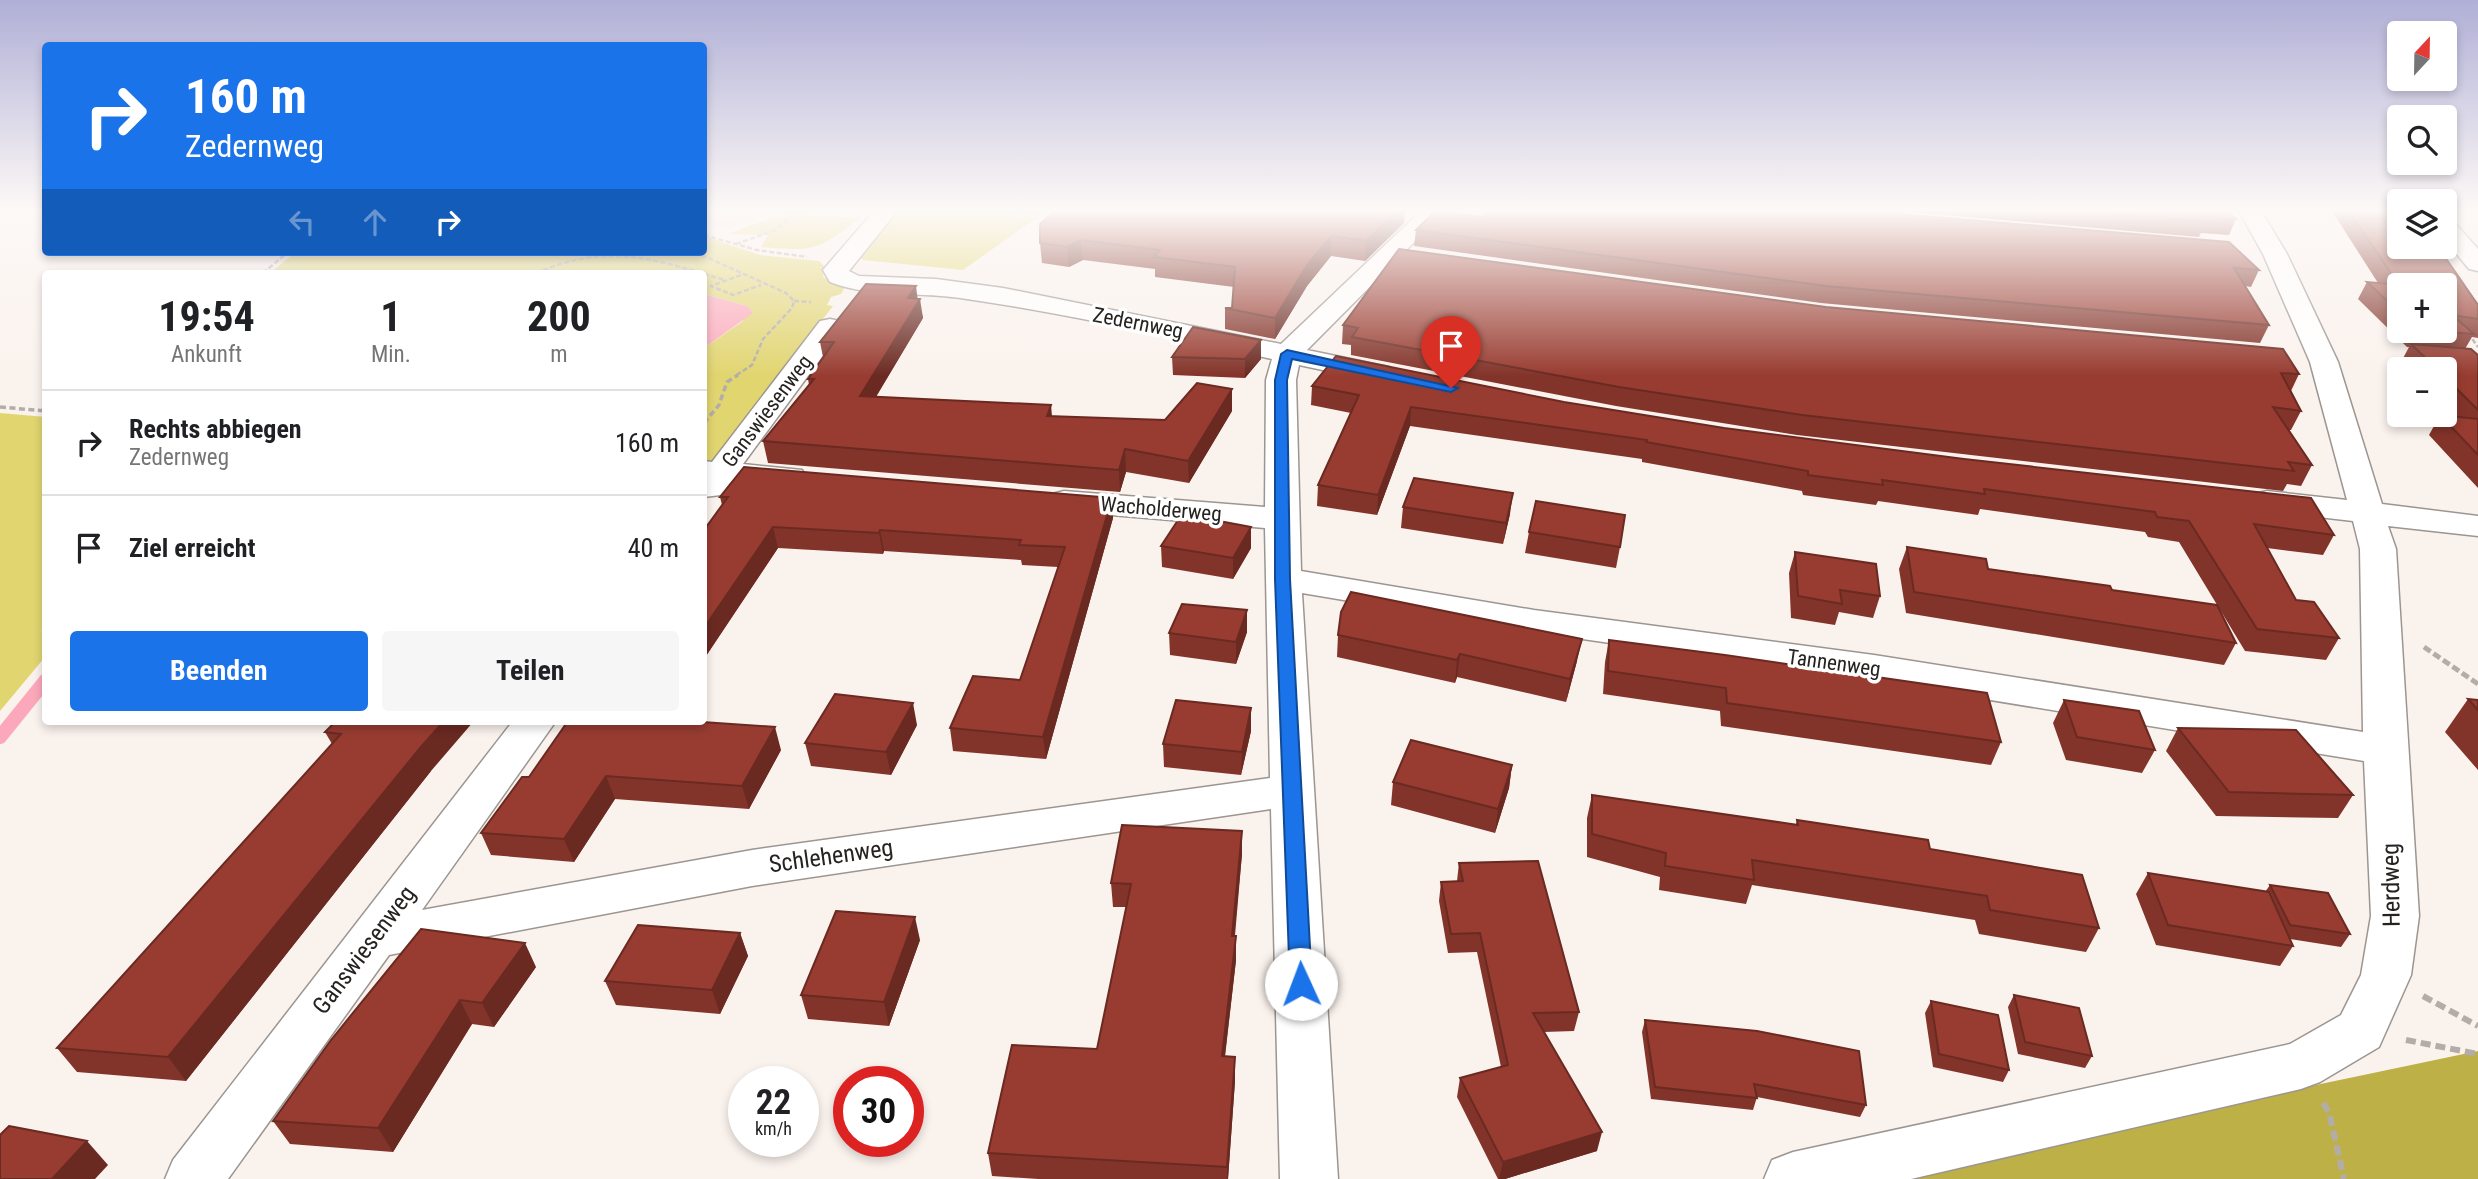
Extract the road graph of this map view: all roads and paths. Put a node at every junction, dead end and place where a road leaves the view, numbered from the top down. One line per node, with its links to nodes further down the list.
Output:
1 (723, 266): 6 (path)
2 (839, 266): 14 (street, Zedernweg)
3 (1377, 266): 14 (street)
4 (2280, 266): 16 (street, Herdweg)
5 (707, 275): 7 (path)
6 (741, 275): 7 (path); 8 (path)
7 (725, 280): 8 (path)
8 (762, 284): 9 (path)
9 (794, 301): 10 (path); 20 (path)
10 (807, 302)
11 (2462, 324): 13 (path)
12 (830, 327): 21 (street, Ganswiesenweg)
13 (2478, 347)
14 (1287, 354): 17 (street, Zedernweg); 26 (street)
15 (2292, 356): 16 (street)
16 (2324, 362): 25 (street, Herdweg)
17 (1413, 380)
18 (0, 407): 19 (path)
19 (42, 411)
20 (707, 419)
21 (709, 479): 22 (street)
22 (828, 480)
23 (1035, 498): 26 (street, Wacholderweg)
24 (2234, 498): 25 (street)
25 (2367, 513): 27 (street); 29 (street, Herdweg)
26 (1283, 519): 28 (street)
27 (2478, 526)
28 (1283, 579): 32 (street, Tannenweg); 33 (street)
29 (2382, 619): 30 (path); 32 (street, Herdweg)
30 (2478, 684)
31 (532, 725): 34 (street, Ganswiesenweg)
32 (2385, 750): 35 (street, Herdweg)
33 (1292, 790): 34 (street, Schlehenweg); 41 (street)
34 (373, 938): 40 (street, Ganswiesenweg)
35 (2386, 975): 36 (path); 37 (street, Herdweg)
36 (2478, 1026)
37 (2360, 1031): 38 (path); 39 (street)
38 (2478, 1054)
39 (2301, 1065): 42 (street); 43 (path)
40 (194, 1179)
41 (1309, 1179)
42 (1793, 1179)
43 (2344, 1179)

